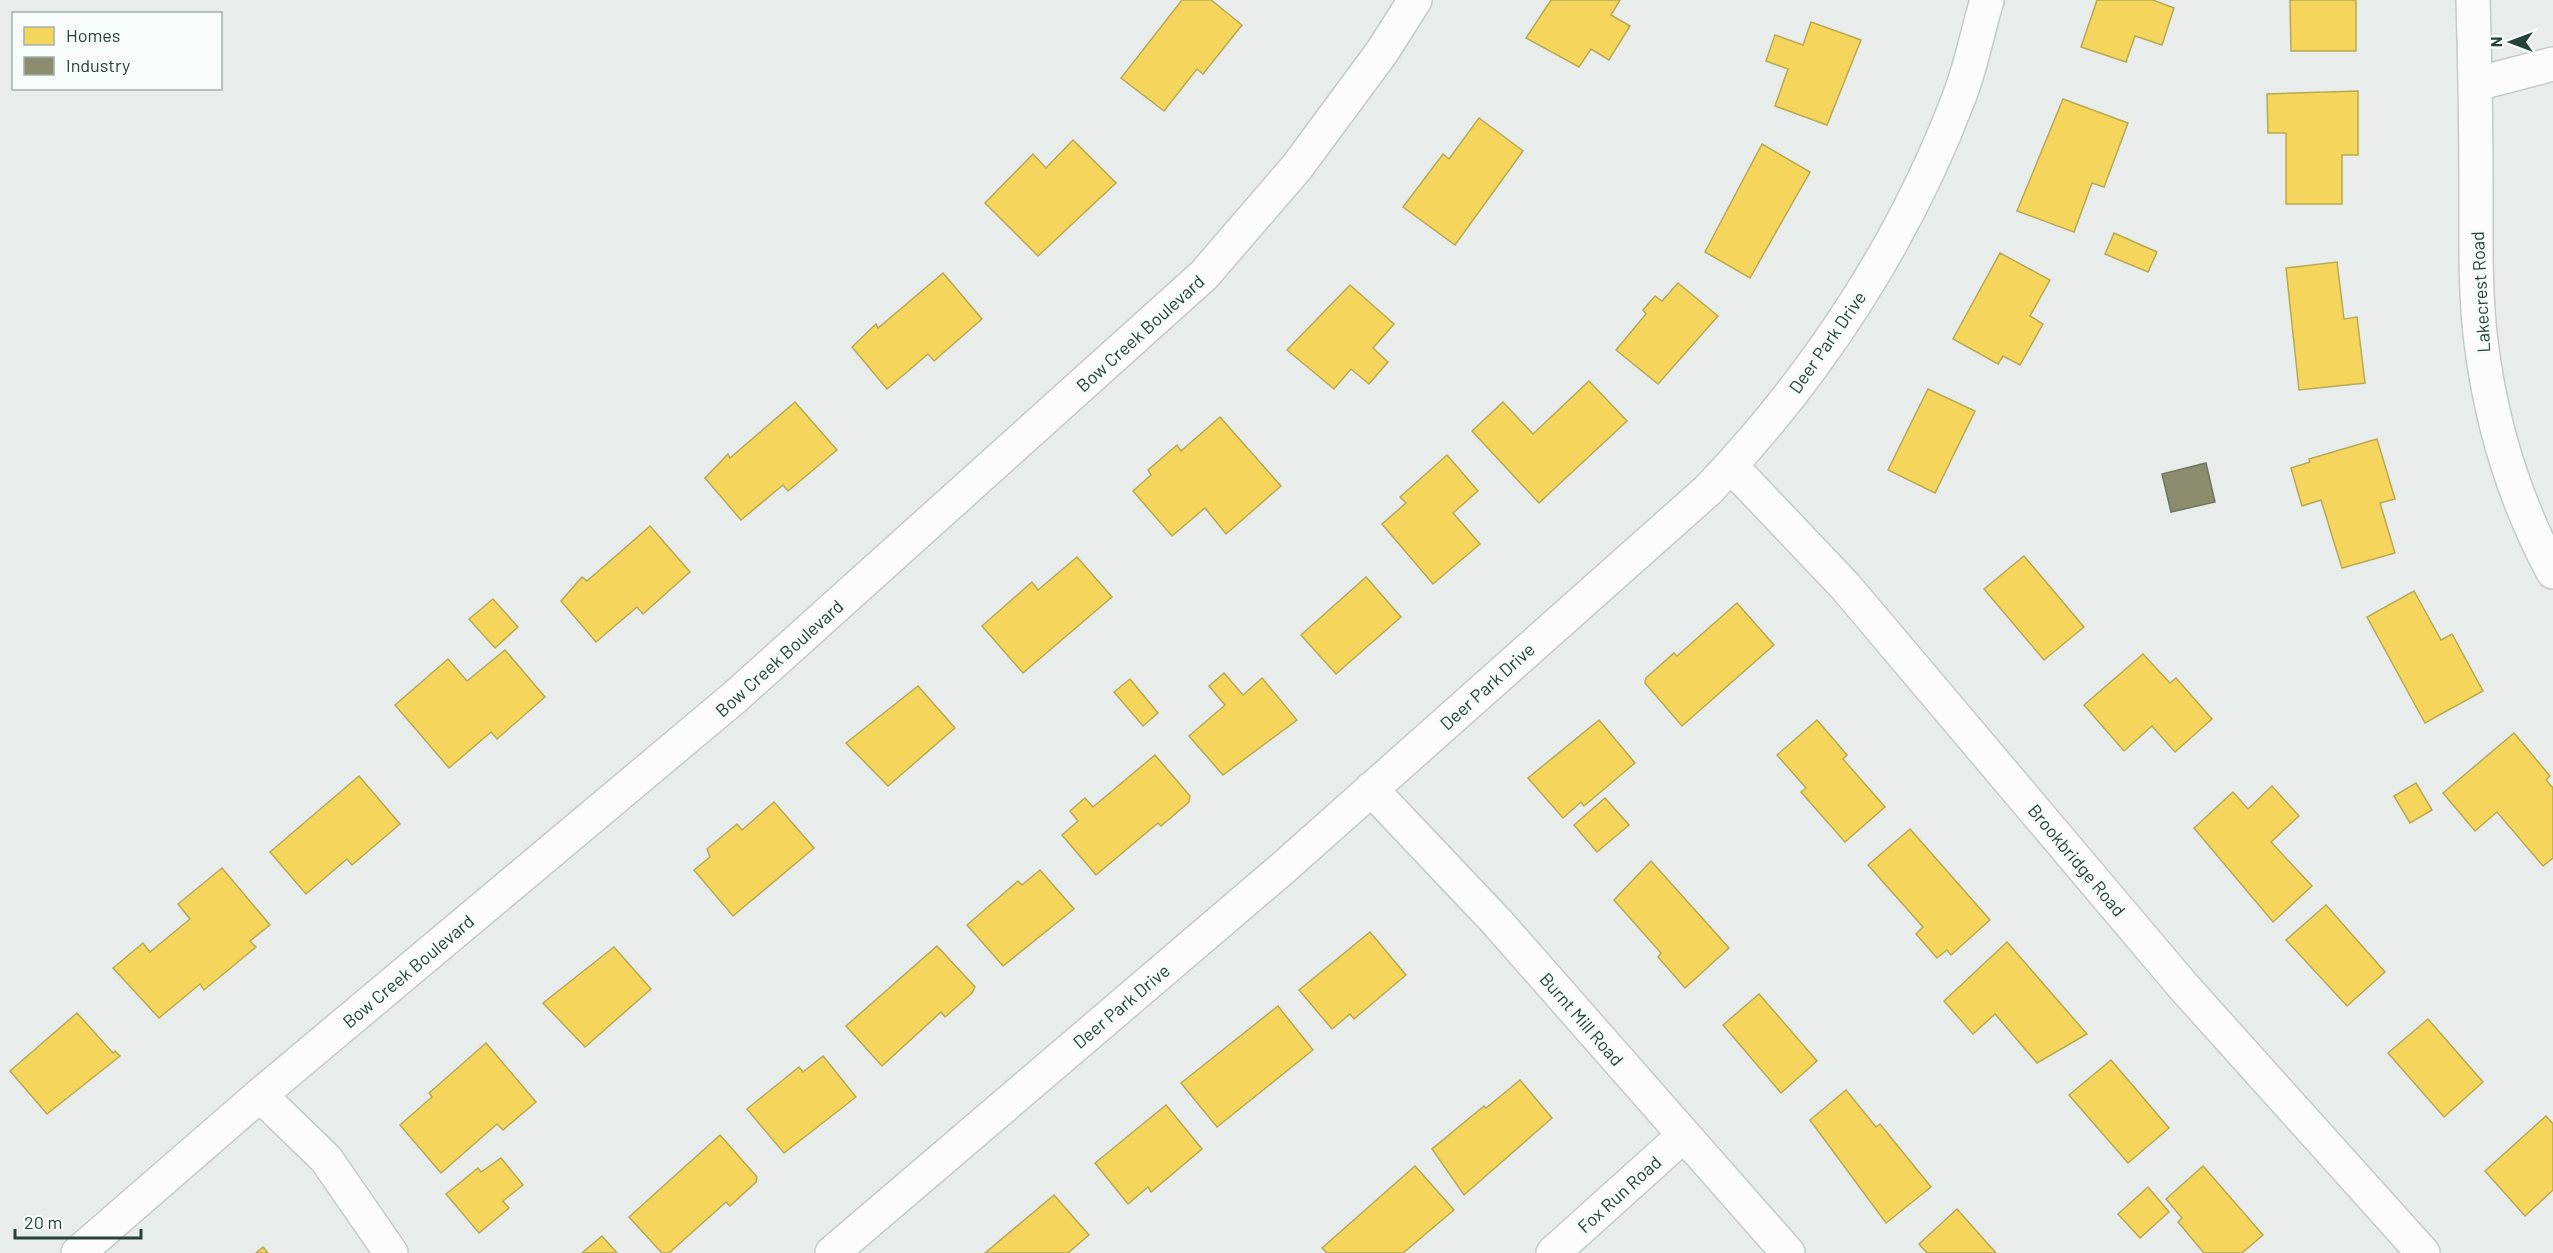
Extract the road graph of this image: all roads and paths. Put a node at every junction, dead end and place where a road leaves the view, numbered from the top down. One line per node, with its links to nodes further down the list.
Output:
1 (1415, 0): 9 (street, Bow Creek Boulevard)
2 (1987, 0): 6 (street, Deer Park Drive)
3 (2473, 0): 5 (street, Lakecrest Road)
4 (2553, 64): 5 (street)
5 (2476, 84): 7 (street, Lakecrest Road)
6 (1731, 466): 8 (street, Deer Park Drive); 16 (street, Brookbridge Road)
7 (2553, 572)
8 (1371, 789): 10 (street, Burnt Mill Road); 13 (street, Deer Park Drive)
9 (260, 1095): 11 (street, Bow Creek Boulevard); 12 (street)
10 (1684, 1135): 14 (street, Fox Run Road); 15 (street, Burnt Mill Road)
11 (78, 1253)
12 (391, 1253)
13 (832, 1253)
14 (1553, 1253)
15 (1788, 1253)
16 (2423, 1253)

